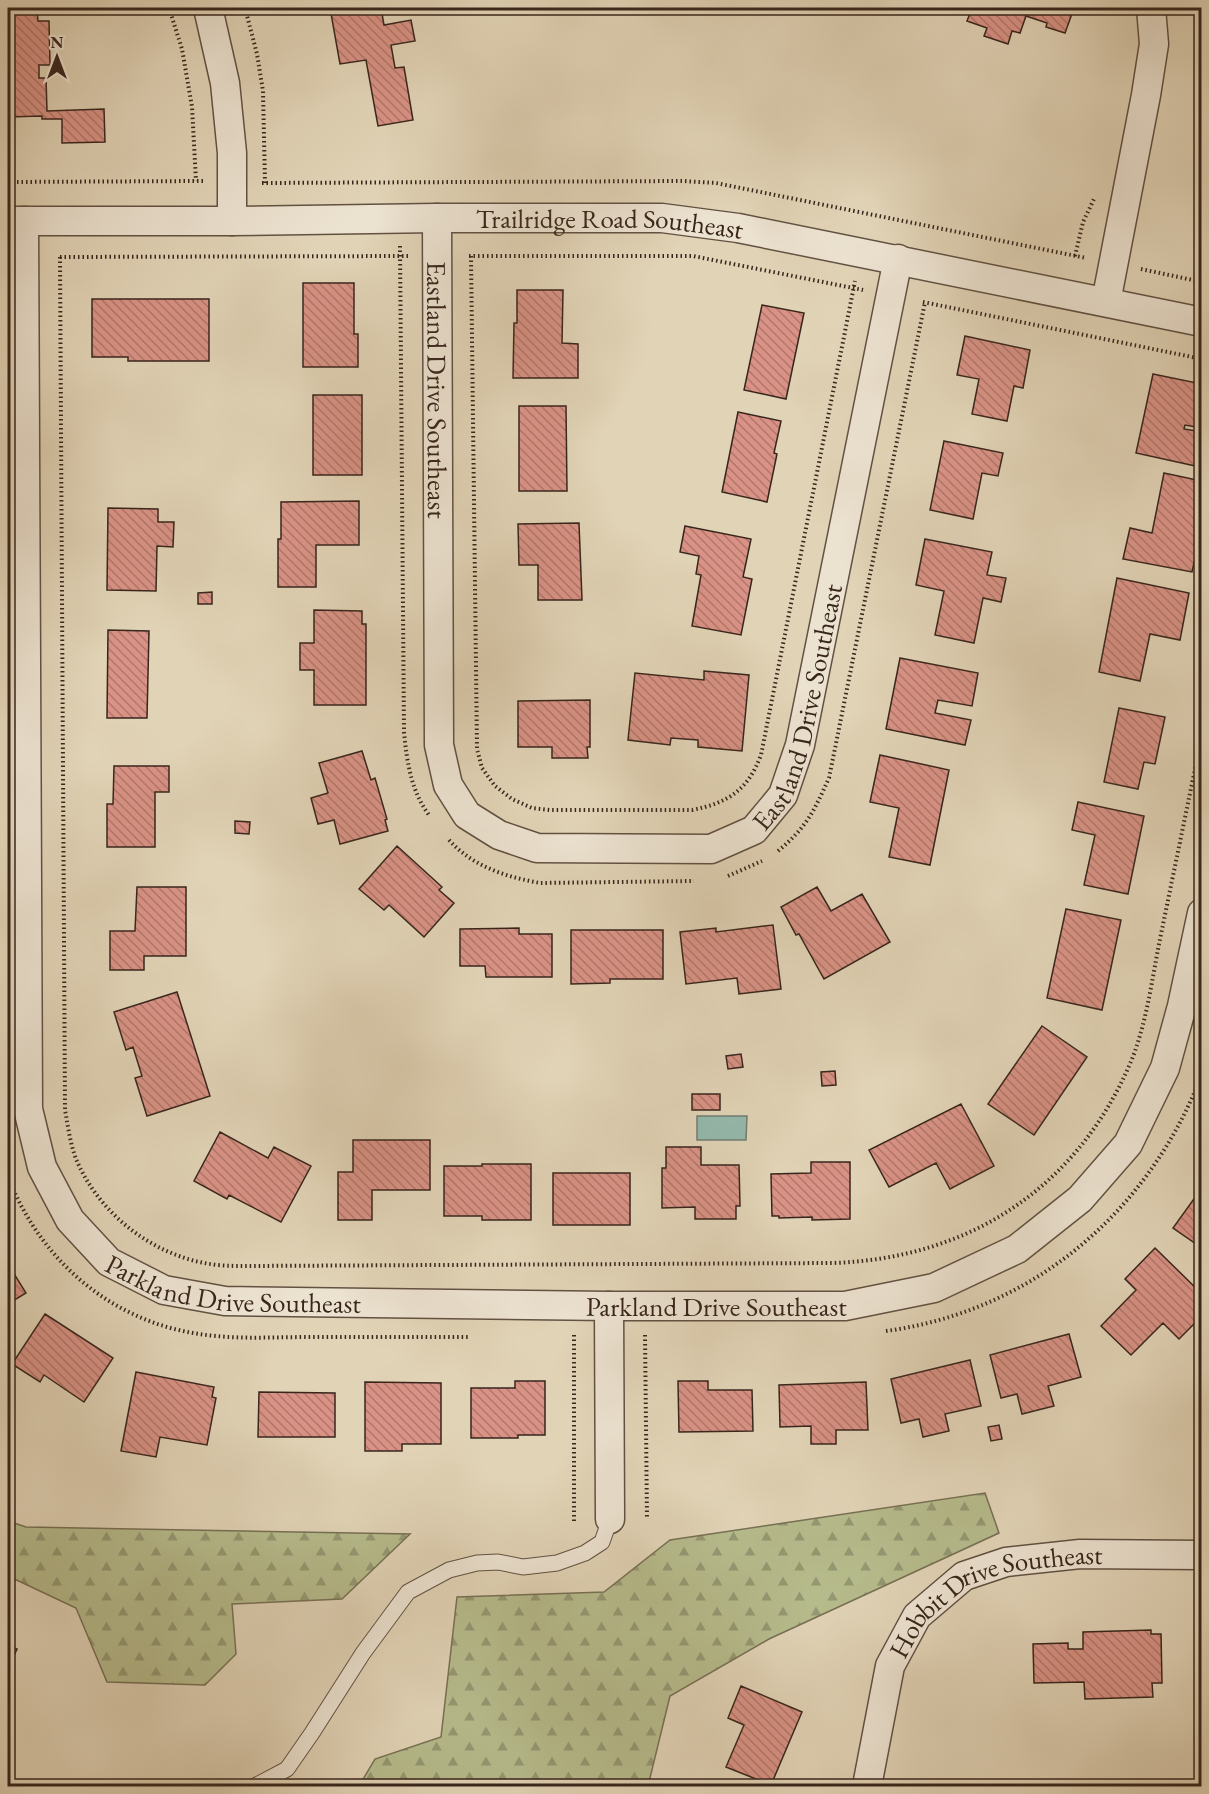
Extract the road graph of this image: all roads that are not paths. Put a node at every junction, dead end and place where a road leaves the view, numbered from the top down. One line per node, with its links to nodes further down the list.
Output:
1 (208, 8): 5 (street)
2 (1151, 8): 7 (street)
3 (437, 218): 5 (street, Trailridge Road Southeast); 6 (street, Trailridge Road Southeast); 6 (street, Eastland Drive Southeast)
4 (16, 221): 5 (street, Trailridge Road Southeast); 10 (street, Parkland Drive Southeast)
5 (232, 221)
6 (898, 259): 7 (street, Trailridge Road Southeast)
7 (1106, 302): 8 (street, Trailridge Road Southeast)
8 (1202, 322)
9 (1202, 913): 10 (street, Parkland Drive Southeast)
10 (609, 1306): 11 (street)
11 (610, 1519): 13 (lane)
12 (1202, 1555): 14 (street, Hobbit Drive Southeast)
13 (255, 1786)
14 (867, 1786)

